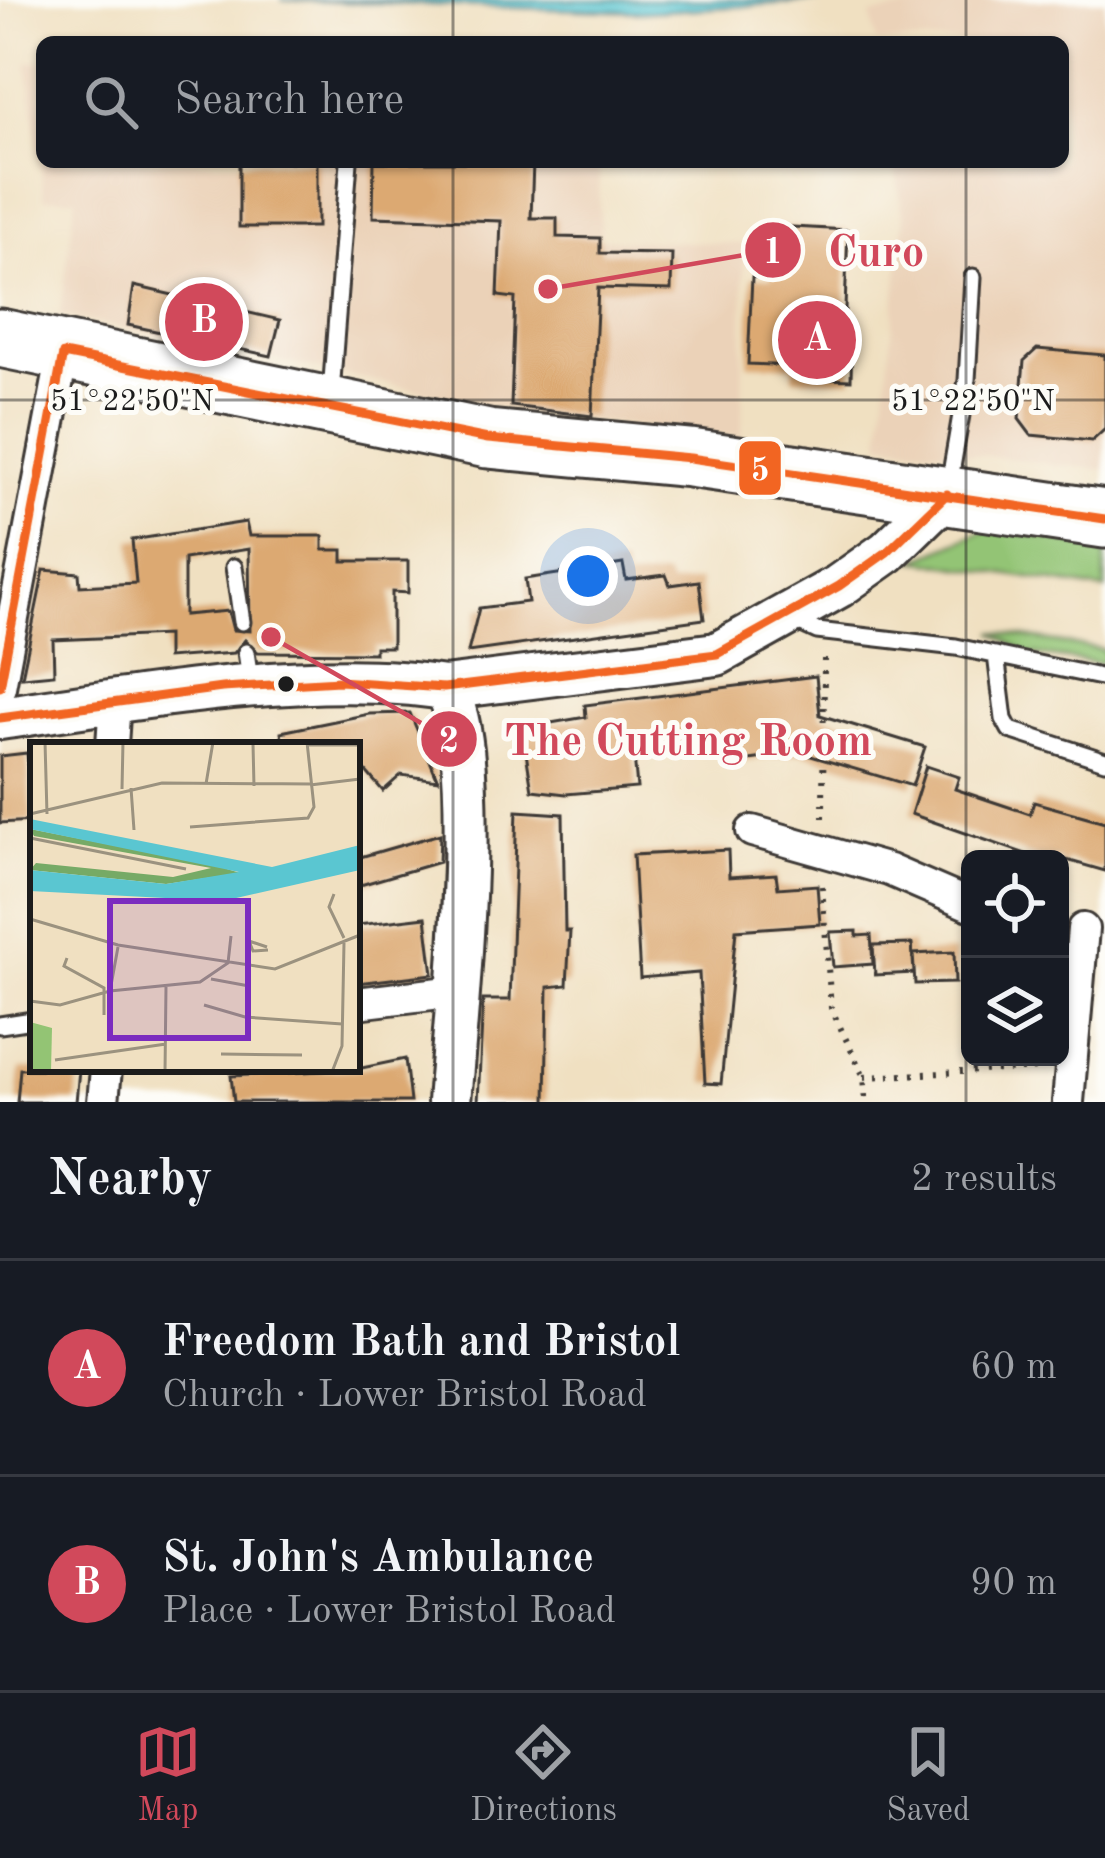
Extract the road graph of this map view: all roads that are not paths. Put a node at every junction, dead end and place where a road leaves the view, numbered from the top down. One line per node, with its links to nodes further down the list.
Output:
1 (349, 168): 5 (lane)
2 (973, 277): 6 (lane)
3 (0, 338): 4 (highway)
4 (63, 354): 5 (highway); 13 (street)
5 (330, 408): 6 (highway)
6 (947, 494): 7 (highway); 9 (street)
7 (1105, 519)
8 (234, 567): 10 (lane)
9 (788, 618): 11 (lane); 14 (street)
10 (242, 622)
11 (996, 656): 12 (lane); 18 (lane)
12 (1105, 678)
13 (0, 687)
14 (444, 688): 15 (street); 22 (street)
15 (115, 701): 16 (street); 17 (street)
16 (0, 718)
17 (112, 742)
18 (1105, 760)
19 (752, 831): 20 (street)
20 (961, 901)
21 (1083, 928): 29 (street)
22 (458, 992): 23 (street); 28 (street)
23 (360, 1003)
24 (30, 1020): 25 (lane)
25 (0, 1025)
26 (106, 1072): 27 (street)
27 (103, 1102)
28 (449, 1102)
29 (1068, 1102)

